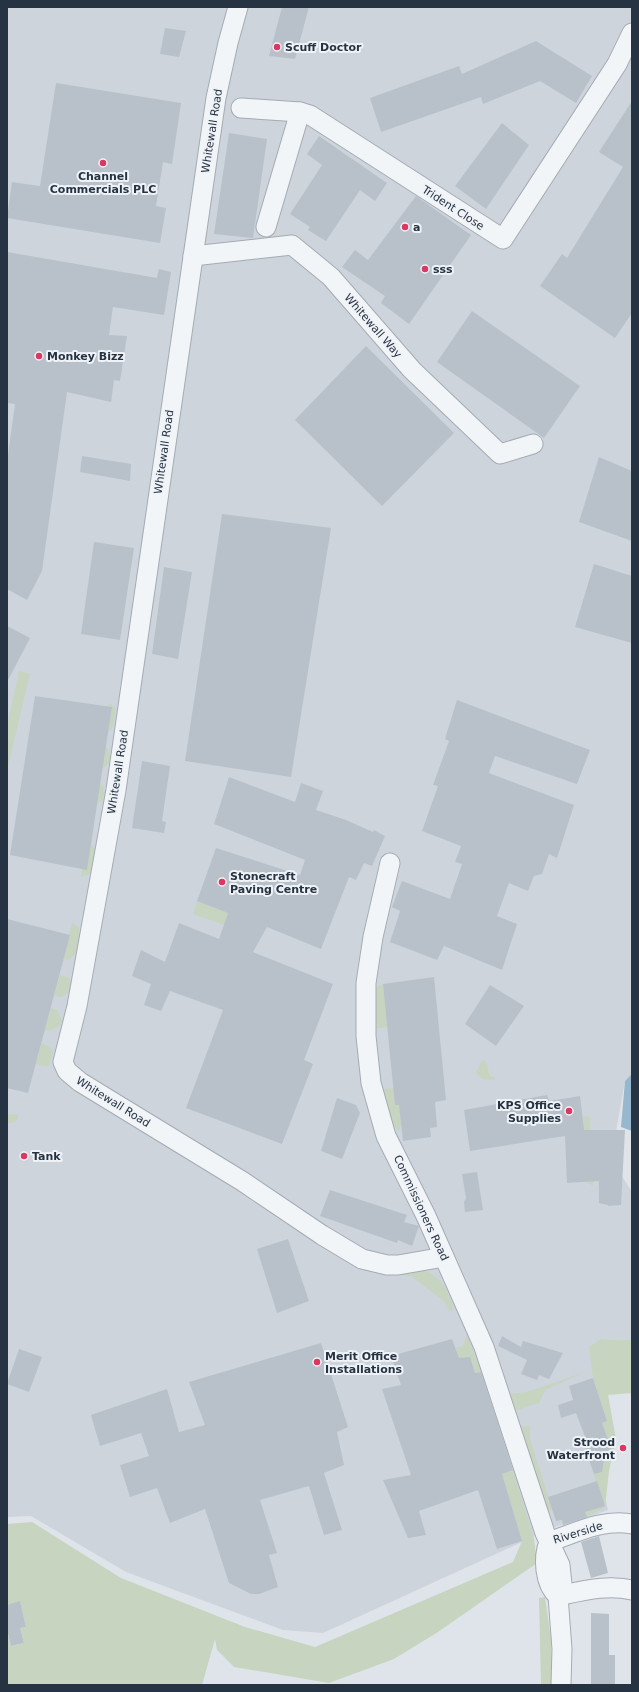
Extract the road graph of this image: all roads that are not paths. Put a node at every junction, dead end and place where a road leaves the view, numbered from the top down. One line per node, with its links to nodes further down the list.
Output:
1 (226, 7): 4 (street, Whitewall Road)
2 (238, 7): 4 (street, Whitewall Road)
3 (632, 33): 6 (street, Trident Close)
4 (228, 43): 8 (street, Whitewall Road)
5 (241, 108): 6 (street)
6 (300, 112): 7 (street)
7 (266, 227)
8 (193, 256): 9 (street, Whitewall Way); 11 (street, Whitewall Road)
9 (533, 444)
10 (390, 863): 11 (street, Commissioners Road)
11 (444, 1257): 13 (street, Commissioners Road)
12 (632, 1524): 13 (street, Riverside)
13 (549, 1542): 15 (street, Commissioners Road)
14 (632, 1590): 15 (street)
15 (558, 1596): 16 (street, Commissioners Road)
16 (561, 1685)

